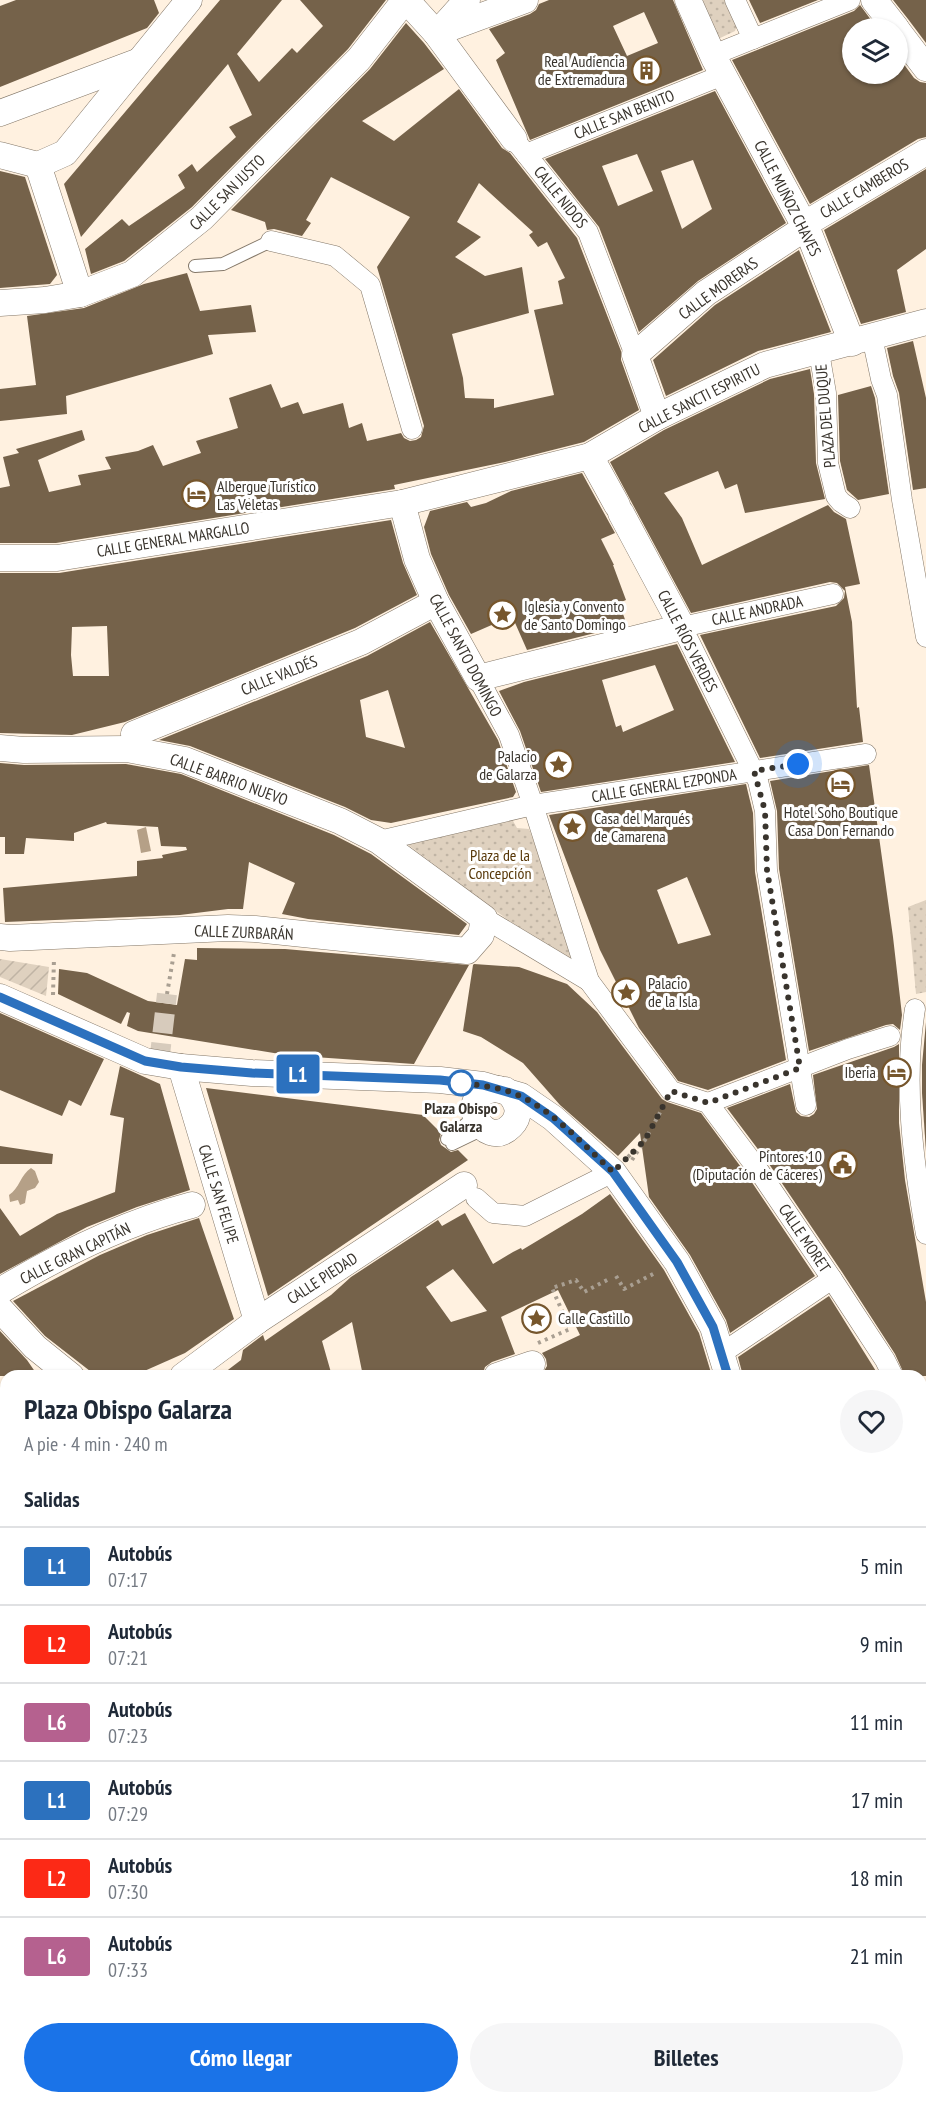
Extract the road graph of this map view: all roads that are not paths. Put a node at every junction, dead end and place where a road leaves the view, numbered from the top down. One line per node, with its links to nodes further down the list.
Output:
1 (189, 0): 13 (street)
2 (405, 0): 10 (street, CALLE NIDOS); 24 (street, CALLE SAN JUSTO)
3 (467, 0): 10 (street)
4 (525, 0): 10 (street)
5 (688, 0): 14 (street, CALLE MUÑOZ CHAVES)
6 (735, 0): 11 (street)
7 (850, 0): 11 (street, CALLE SAN BENITO)
8 (874, 0): 9 (street)
9 (888, 18)
10 (436, 33): 17 (street, CALLE NIDOS)
11 (753, 39): 14 (street, CALLE SAN BENITO)
12 (908, 45): 15 (street)
13 (140, 61): 16 (street); 20 (street)
14 (717, 63): 17 (street, CALLE SAN BENITO); 21 (street, CALLE MUÑOZ CHAVES)
15 (926, 68)
16 (0, 114)
17 (520, 147): 29 (street, CALLE NIDOS)
18 (926, 152): 21 (street, CALLE CAMBEROS)
19 (0, 155): 20 (street)
20 (38, 165): 24 (street)
21 (805, 228): 27 (street, CALLE MUÑOZ CHAVES); 29 (street, CALLE MORERAS)
22 (271, 241): 23 (lane); 31 (street)
23 (195, 266)
24 (80, 294): 25 (street, CALLE SAN JUSTO)
25 (0, 303)
26 (926, 322): 27 (street, PLAZA DEL DUQUE)
27 (862, 340): 28 (street, PLAZA DEL DUQUE); 39 (street)
28 (816, 353): 30 (street, CALLE SANCTI ESPIRITU); 34 (street, PLAZA DEL DUQUE)
29 (635, 355): 30 (street, CALLE NIDOS)
30 (657, 417): 32 (street, CALLE SANCTI ESPIRITU)
31 (412, 429)
32 (590, 456): 33 (street, CALLE GENERAL MARGALLO); 38 (street, CALLE RÍOS VERDES)
33 (402, 503): 35 (street, CALLE GENERAL MARGALLO); 37 (street, CALLE SANTO DOMINGO)
34 (850, 508)
35 (0, 558)
36 (833, 594): 38 (street, CALLE ANDRADA)
37 (436, 602): 40 (street, CALLE SANTO DOMINGO); 41 (street, CALLE VALDÉS)
38 (682, 627): 40 (street); 44 (street, CALLE RÍOS VERDES)
39 (926, 637)
40 (478, 678): 45 (street, CALLE SANTO DOMINGO)
41 (130, 742): 42 (street, CALLE BARRIO NUEVO); 46 (street, CALLE BARRIO NUEVO)
42 (0, 748)
43 (866, 754): 44 (street, CALLE GENERAL EZPONDA)
44 (754, 771): 45 (street, CALLE GENERAL EZPONDA); 54 (street, CALLE RÍOS VERDES)
45 (533, 805): 46 (street); 49 (street)
46 (379, 841): 47 (street)
47 (482, 927): 48 (street, CALLE ZURBARÁN); 49 (street)
48 (0, 937)
49 (588, 981): 56 (street)
50 (0, 997): 53 (street)
51 (915, 1009): 61 (street)
52 (890, 1036): 54 (street)
53 (181, 1067): 55 (street); 63 (street, CALLE SAN FELIPE)
54 (800, 1068): 56 (street); 57 (street, CALLE RÍOS VERDES)
55 (502, 1090): 58 (street); 58 (street); 60 (street)
56 (708, 1103): 66 (street, CALLE MORET)
57 (806, 1105)
58 (479, 1123): 59 (lane)
59 (449, 1142)
60 (613, 1172): 62 (street); 71 (street)
61 (922, 1187): 65 (street)
62 (470, 1192): 69 (street, CALLE PIEDAD)
63 (220, 1198): 64 (street, CALLE GRAN CAPITÁN); 69 (street, CALLE SAN FELIPE)
64 (192, 1205): 67 (street, CALLE GRAN CAPITÁN)
65 (926, 1234)
66 (832, 1279): 71 (street); 75 (street, CALLE MORET)
67 (0, 1291)
68 (0, 1309): 72 (street)
69 (257, 1321): 73 (street, CALLE PIEDAD)
70 (532, 1364): 74 (street)
71 (725, 1364)
72 (64, 1370)
73 (191, 1370)
74 (514, 1370)
75 (890, 1370)

